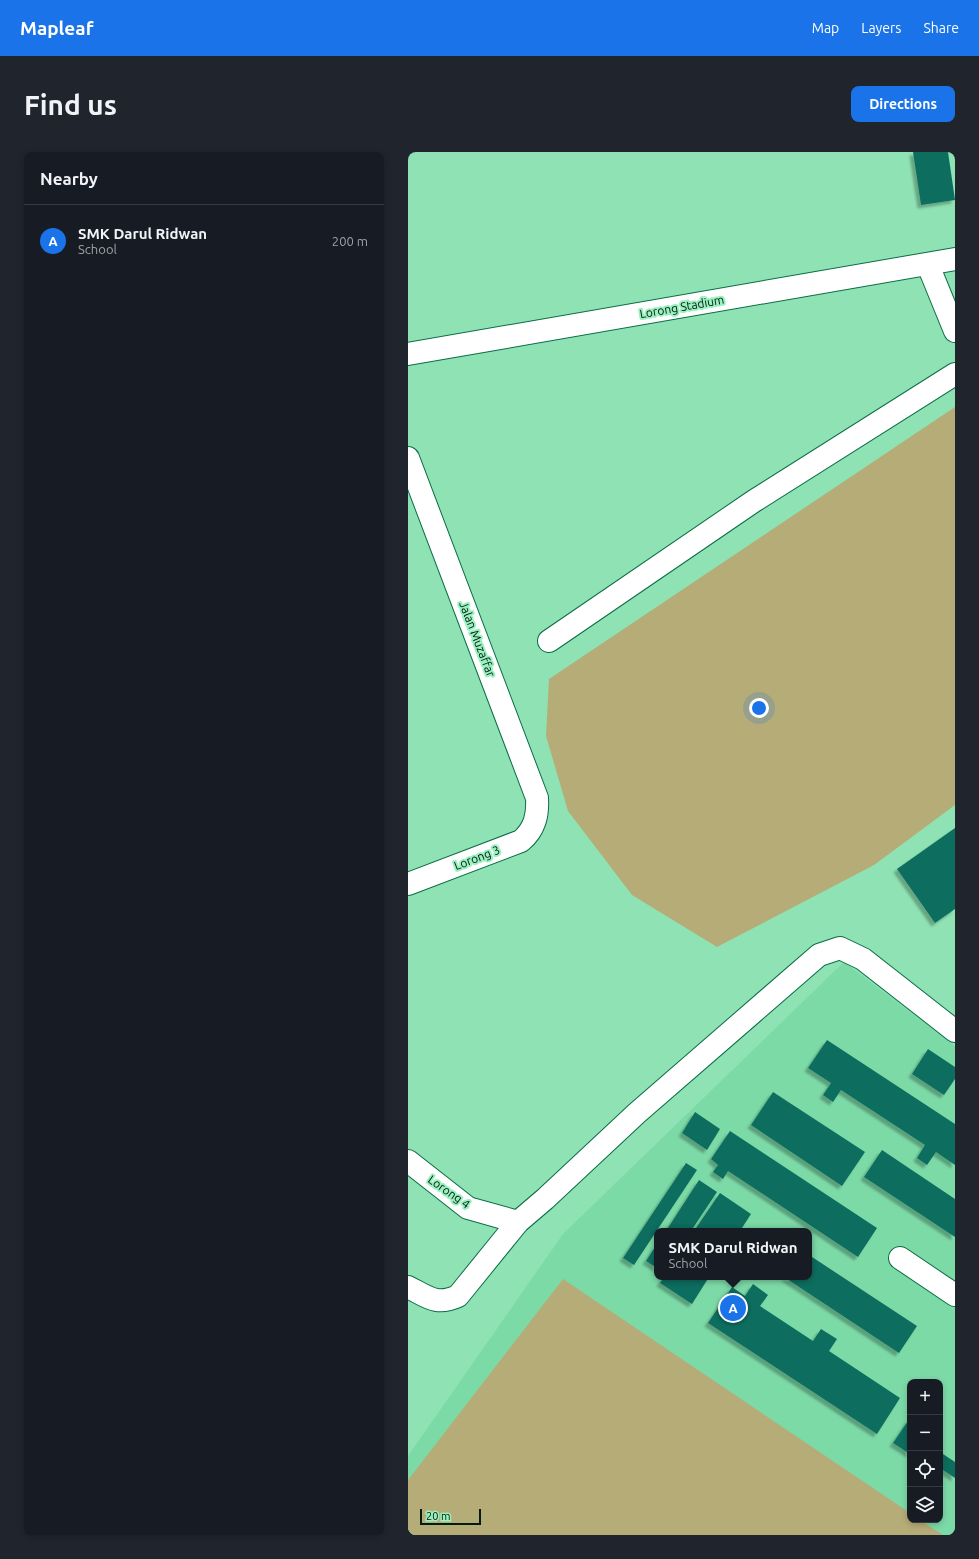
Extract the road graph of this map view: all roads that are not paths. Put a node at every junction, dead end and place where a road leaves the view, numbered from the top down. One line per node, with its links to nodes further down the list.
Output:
1 (955, 259): 2 (street, Lorong Stadium)
2 (928, 265): 3 (street); 4 (street, Lorong Stadium)
3 (955, 331)
4 (408, 354)
5 (955, 374): 7 (street)
6 (408, 458): 8 (street, Jalan Muzaffar)
7 (549, 641)
8 (536, 820): 9 (street, Lorong 3)
9 (408, 884)
10 (955, 1031): 12 (street)
11 (408, 1162): 12 (street, Lorong 4)
12 (518, 1222): 14 (street)
13 (900, 1258): 15 (street)
14 (408, 1287)
15 (955, 1295)

